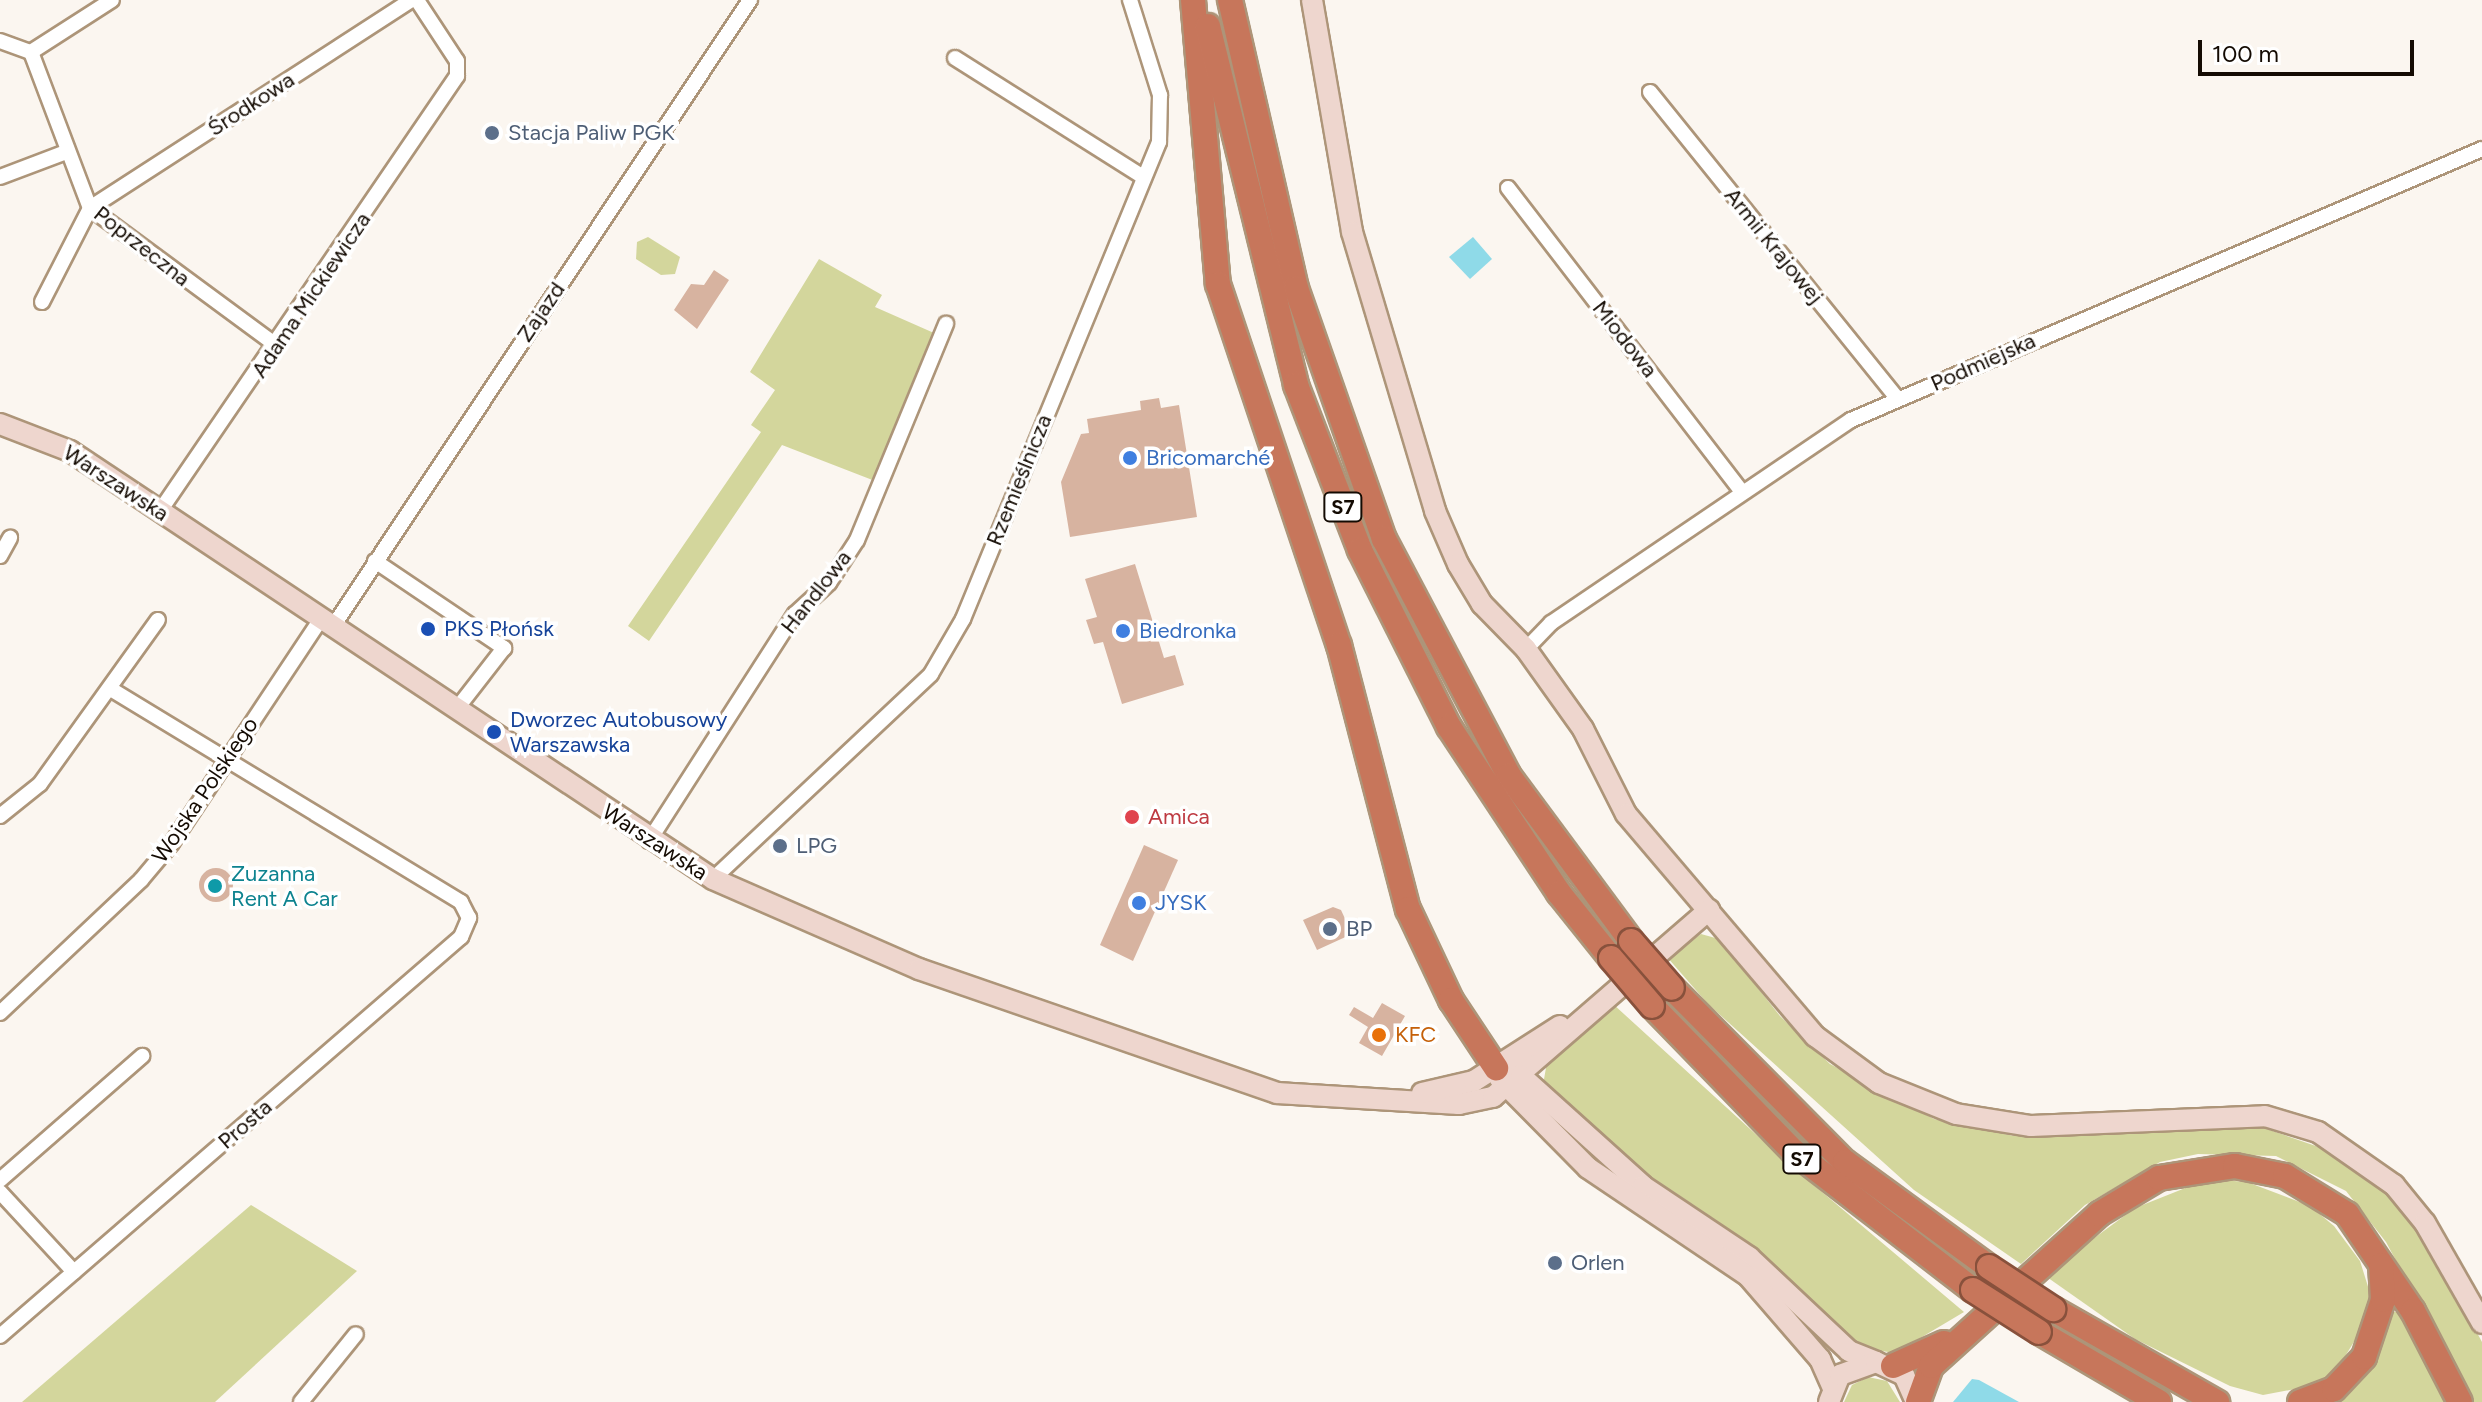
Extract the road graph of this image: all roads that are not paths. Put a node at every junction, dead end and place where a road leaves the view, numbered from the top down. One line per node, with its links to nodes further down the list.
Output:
1 (112, 0): 10 (street)
2 (415, 0): 18 (street, Środkowa); 21 (street, Adama Mickiewicza)
3 (750, 0): 28 (street, Zajazd)
4 (1130, 0): 16 (street, Rzemieślnicza)
5 (1193, 0): 43 (highway)
6 (1203, 0): 56 (highway, S7, bridge)
7 (1230, 0): 57 (highway, S7, bridge)
8 (1312, 0): 31 (street)
9 (0, 41): 10 (street)
10 (31, 52): 14 (street, Poprzeczna)
11 (955, 58): 16 (street)
12 (1650, 92): 22 (street, Armii Krajowej)
13 (2482, 149): 22 (street, Podmiejska)
14 (66, 152): 15 (street); 18 (street, Poprzeczna)
15 (0, 177)
16 (1143, 177): 37 (street, Rzemieślnicza)
17 (1508, 188): 24 (street, Miodowa)
18 (90, 208): 19 (street); 21 (street, Poprzeczna)
19 (42, 302)
20 (946, 324): 36 (street, Handlowa)
21 (277, 346): 25 (street, Adama Mickiewicza)
22 (1898, 399): 24 (street, Podmiejska)
23 (0, 424): 25 (street, Warszawska)
24 (1741, 491): 31 (street, Podmiejska)
25 (160, 511): 30 (street, Warszawska)
26 (10, 538): 27 (street)
27 (0, 556)
28 (375, 561): 30 (street, Zajazd); 33 (street)
29 (158, 620): 32 (street)
30 (328, 621): 33 (street, Warszawska); 34 (street, Wojska Polskiego)
31 (1526, 649): 38 (street)
32 (111, 689): 34 (street); 35 (street)
33 (458, 707): 36 (street, Warszawska)
34 (226, 760): 40 (street, Wojska Polskiego); 47 (street, Prosta)
35 (0, 816)
36 (649, 841): 37 (street, Warszawska)
37 (713, 879): 43 (street, Warszawska)
38 (1709, 910): 39 (street); 48 (street)
39 (1607, 994): 42 (street); 43 (street, Warszawska)
40 (0, 1013)
41 (142, 1056): 44 (street)
42 (1521, 1076): 43 (street); 52 (street)
43 (1500, 1079): 53 (street)
44 (0, 1180)
45 (0, 1192): 47 (street)
46 (2381, 1262): 49 (highway); 58 (highway); 59 (highway)
47 (74, 1272): 51 (street, Prosta)
48 (2482, 1323)
49 (1967, 1330): 52 (highway); 55 (highway)
50 (356, 1334): 54 (street)
51 (0, 1336)
52 (1884, 1364): 53 (street); 55 (street)
53 (1830, 1394)
54 (301, 1402)
55 (1917, 1402)
56 (2159, 1402)
57 (2217, 1402)
58 (2300, 1402)
59 (2460, 1402)

